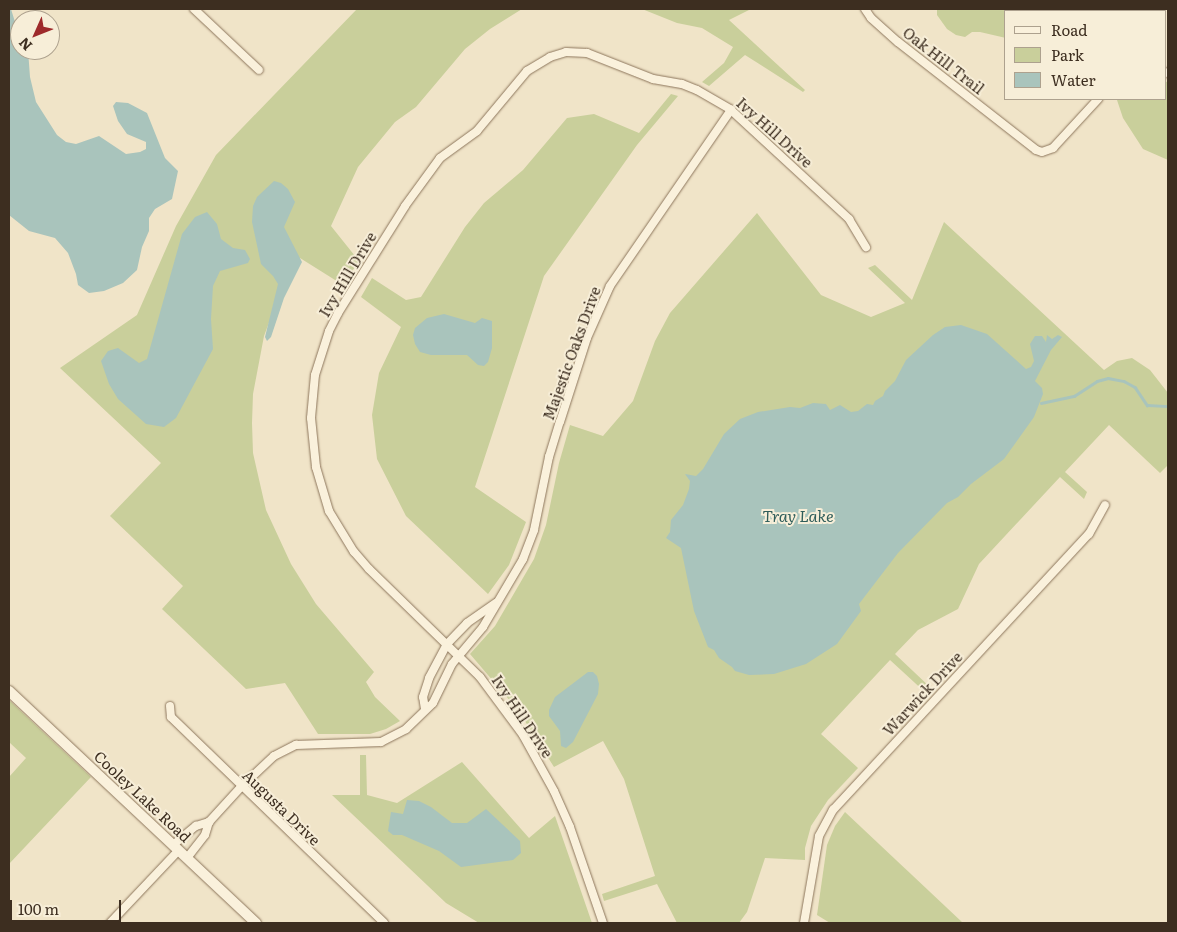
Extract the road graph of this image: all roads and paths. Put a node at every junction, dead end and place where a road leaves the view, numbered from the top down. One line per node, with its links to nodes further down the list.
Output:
1 (194, 9): 3 (street)
2 (865, 9): 4 (street, Oak Hill Trail)
3 (259, 70)
4 (1097, 100)
5 (732, 110): 6 (street, Ivy Hill Drive); 8 (street, Majestic Oaks Drive); 9 (street, Ivy Hill Drive)
6 (866, 247)
7 (1104, 504): 22 (street, Warwick Drive)
8 (498, 602): 9 (street, Majestic Oaks Drive); 10 (street, Majestic Oaks Drive)
9 (447, 644): 10 (street, Ivy Hill Drive); 13 (street, Majestic Oaks Drive)
10 (458, 655): 13 (street, Majestic Oaks Drive); 21 (street, Ivy Hill Drive)
11 (9, 691): 16 (street, Cooley Lake Road)
12 (170, 706): 14 (street, Augusta Drive)
13 (425, 709): 14 (street, Majestic Oaks Drive)
14 (241, 787): 15 (street, Majestic Oaks Drive); 20 (street, Augusta Drive)
15 (209, 822): 16 (street, Majestic Oaks Drive); 17 (street, Majestic Oaks Drive)
16 (176, 847): 17 (street, Cooley Lake Road); 18 (street, Majestic Oaks Drive)
17 (187, 858): 19 (street, Cooley Lake Road)
18 (110, 923)
19 (256, 923)
20 (384, 923)
21 (603, 923)
22 (804, 923)

